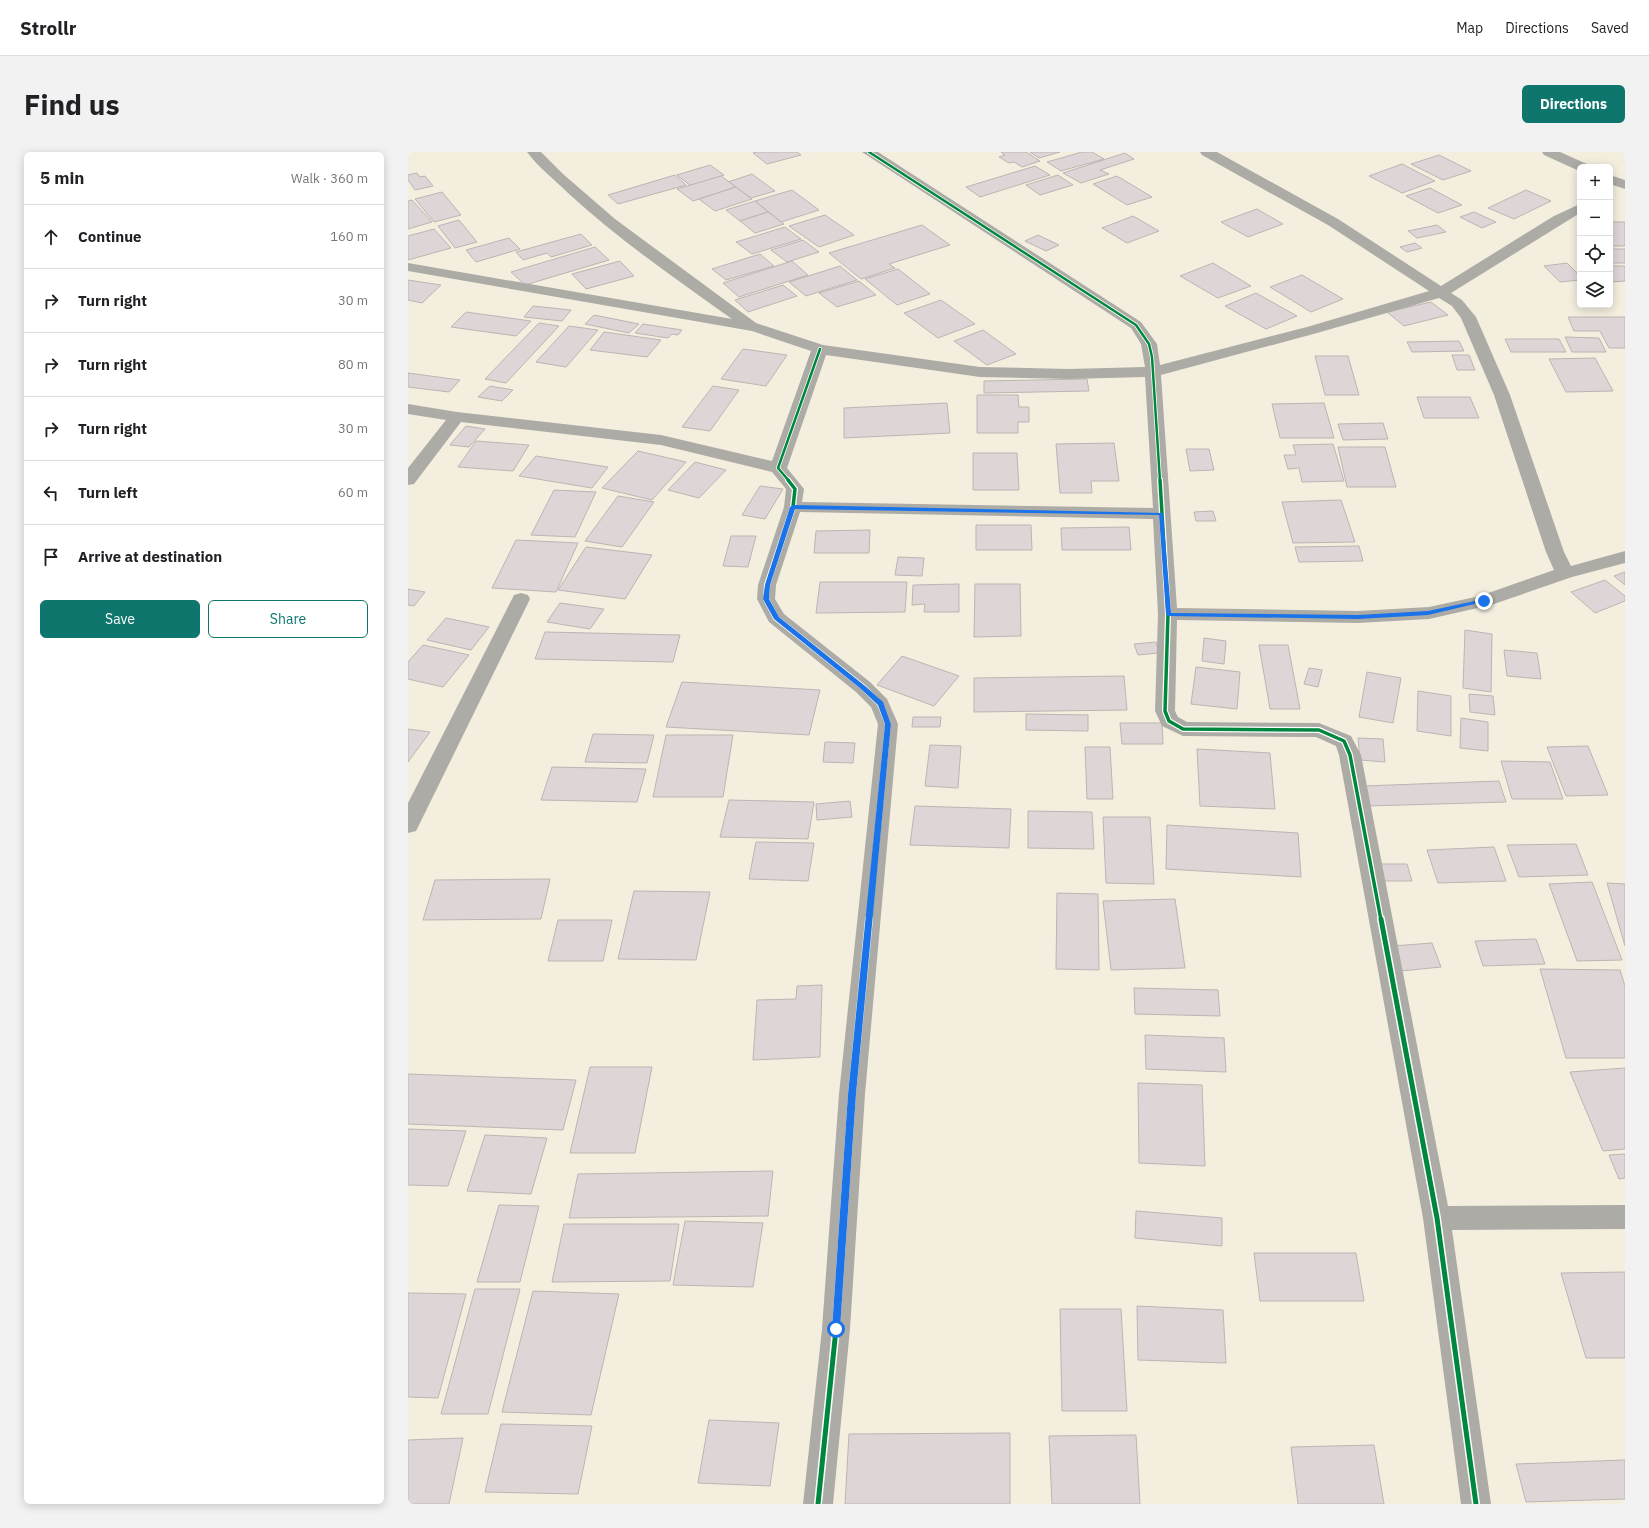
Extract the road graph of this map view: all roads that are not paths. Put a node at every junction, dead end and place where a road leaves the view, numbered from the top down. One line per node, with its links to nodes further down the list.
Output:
1 (534, 152): 11 (street)
2 (869, 152): 13 (street)
3 (1207, 152): 10 (street)
4 (1549, 152): 5 (street)
5 (1577, 165)
6 (1613, 182): 7 (street)
7 (1622, 191)
8 (1577, 210): 10 (street)
9 (408, 267): 11 (street)
10 (1442, 292): 13 (street); 21 (street)
11 (755, 328): 12 (street)
12 (820, 349): 13 (street); 16 (street)
13 (1153, 372): 19 (street)
14 (408, 409): 15 (street)
15 (457, 417): 16 (street); 17 (street)
16 (778, 468): 18 (street)
17 (408, 480)
18 (793, 507): 19 (street); 27 (street)
19 (1162, 514): 23 (street)
20 (1625, 557): 21 (street)
21 (1565, 573): 23 (street)
22 (522, 599): 24 (street)
23 (1168, 614): 26 (street)
24 (408, 825)
25 (1625, 1217): 26 (street)
26 (1437, 1218): 28 (street)
27 (818, 1504)
28 (1476, 1504)

